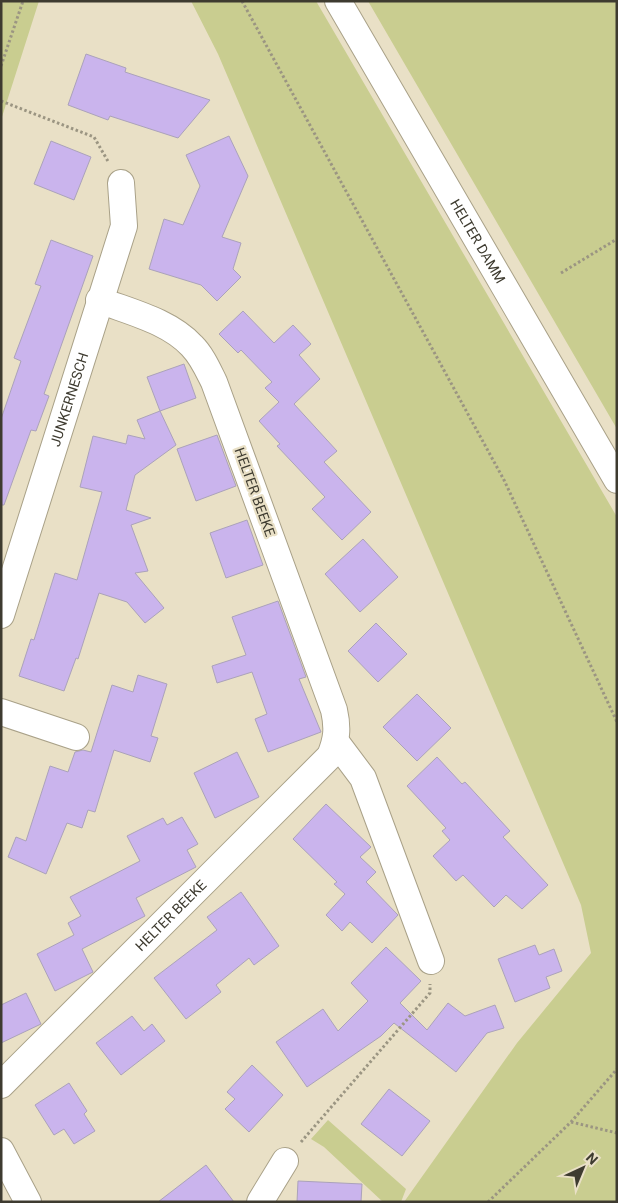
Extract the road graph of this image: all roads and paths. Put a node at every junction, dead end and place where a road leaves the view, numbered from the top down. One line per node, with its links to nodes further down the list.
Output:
1 (23, 1): 4 (path)
2 (242, 1): 13 (path)
3 (338, 1): 10 (street, HELTER DAMM)
4 (1, 66)
5 (1, 100): 6 (path)
6 (121, 183): 9 (street, JUNKERNESCH)
7 (617, 239): 8 (path)
8 (561, 273)
9 (99, 300): 11 (street, JUNKERNESCH); 15 (street, HELTER BEEKE)
10 (617, 480)
11 (1, 615)
12 (1, 712): 14 (street)
13 (617, 722)
14 (76, 737)
15 (336, 742): 16 (street); 18 (street, HELTER BEEKE)
16 (431, 961): 22 (path)
17 (617, 1069): 19 (path)
18 (1, 1085)
19 (571, 1122): 20 (path); 25 (path)
20 (617, 1133)
21 (1, 1151): 23 (street)
22 (285, 1161): 24 (street)
23 (28, 1202)
24 (260, 1202)
25 (488, 1202)

